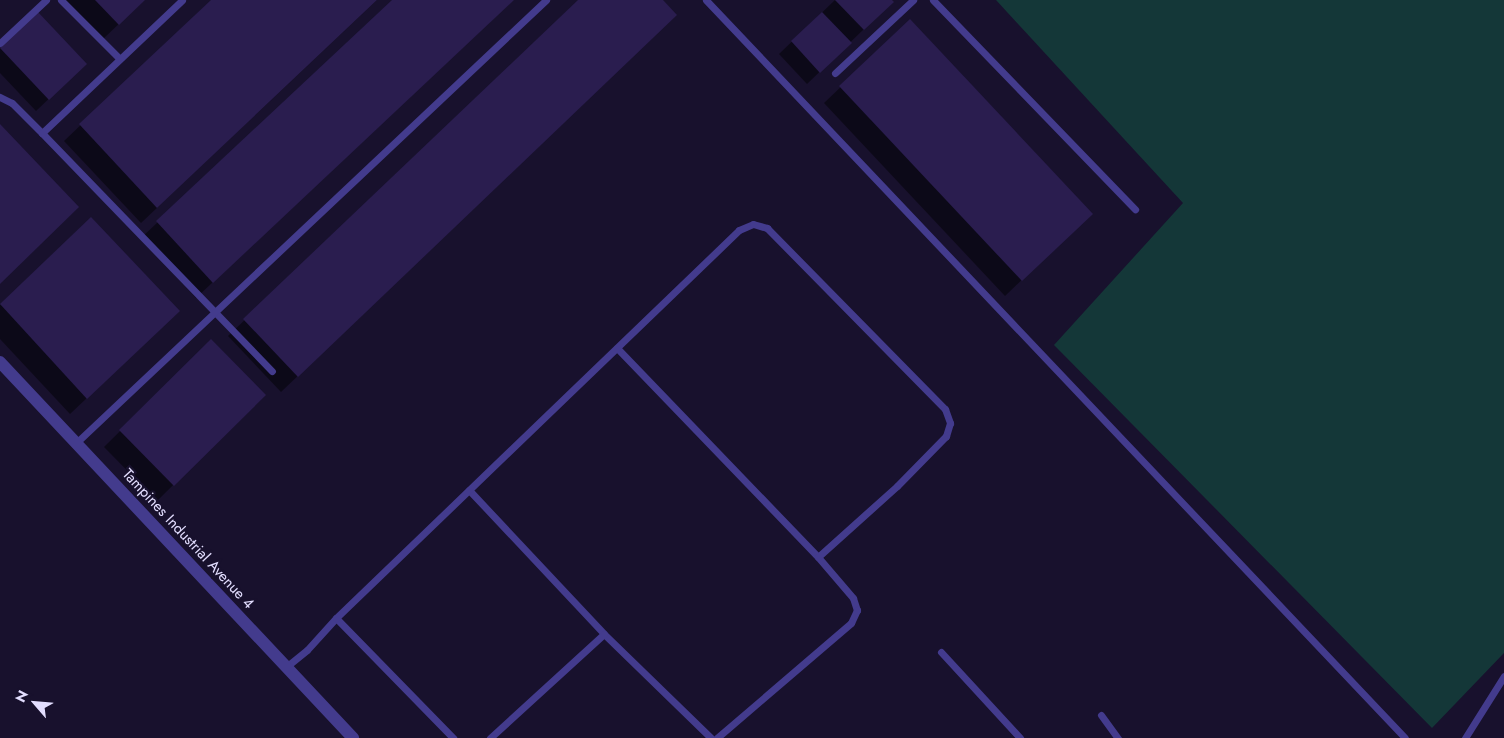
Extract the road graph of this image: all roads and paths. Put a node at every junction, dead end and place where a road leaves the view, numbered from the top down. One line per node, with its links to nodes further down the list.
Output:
1 (46, 0): 8 (lane)
2 (61, 0): 9 (lane)
3 (182, 0): 9 (lane)
4 (546, 0): 14 (lane)
5 (706, 0): 34 (lane)
6 (913, 0): 10 (lane)
7 (937, 2): 13 (lane)
8 (0, 43)
9 (120, 59): 12 (lane)
10 (835, 73)
11 (0, 96): 12 (lane)
12 (42, 133): 14 (lane)
13 (1135, 209)
14 (214, 312): 17 (lane); 18 (lane)
15 (617, 348): 19 (lane); 20 (lane); 20 (lane)
16 (0, 362): 18 (street, Tampines Industrial Avenue 4)
17 (272, 371)
18 (76, 443): 24 (street, Tampines Industrial Avenue 4)
19 (469, 490): 21 (lane); 22 (lane)
20 (818, 557): 31 (lane)
21 (336, 618): 24 (lane); 28 (lane)
22 (604, 634): 29 (lane); 30 (lane)
23 (941, 652): 32 (lane)
24 (286, 667): 27 (street, Tampines Industrial Avenue 4)
25 (1504, 676): 35 (lane)
26 (1101, 716): 33 (lane)
27 (353, 738)
28 (453, 738)
29 (490, 738)
30 (711, 738)
31 (717, 738)
32 (1020, 738)
33 (1118, 738)
34 (1405, 738)
35 (1465, 738)

